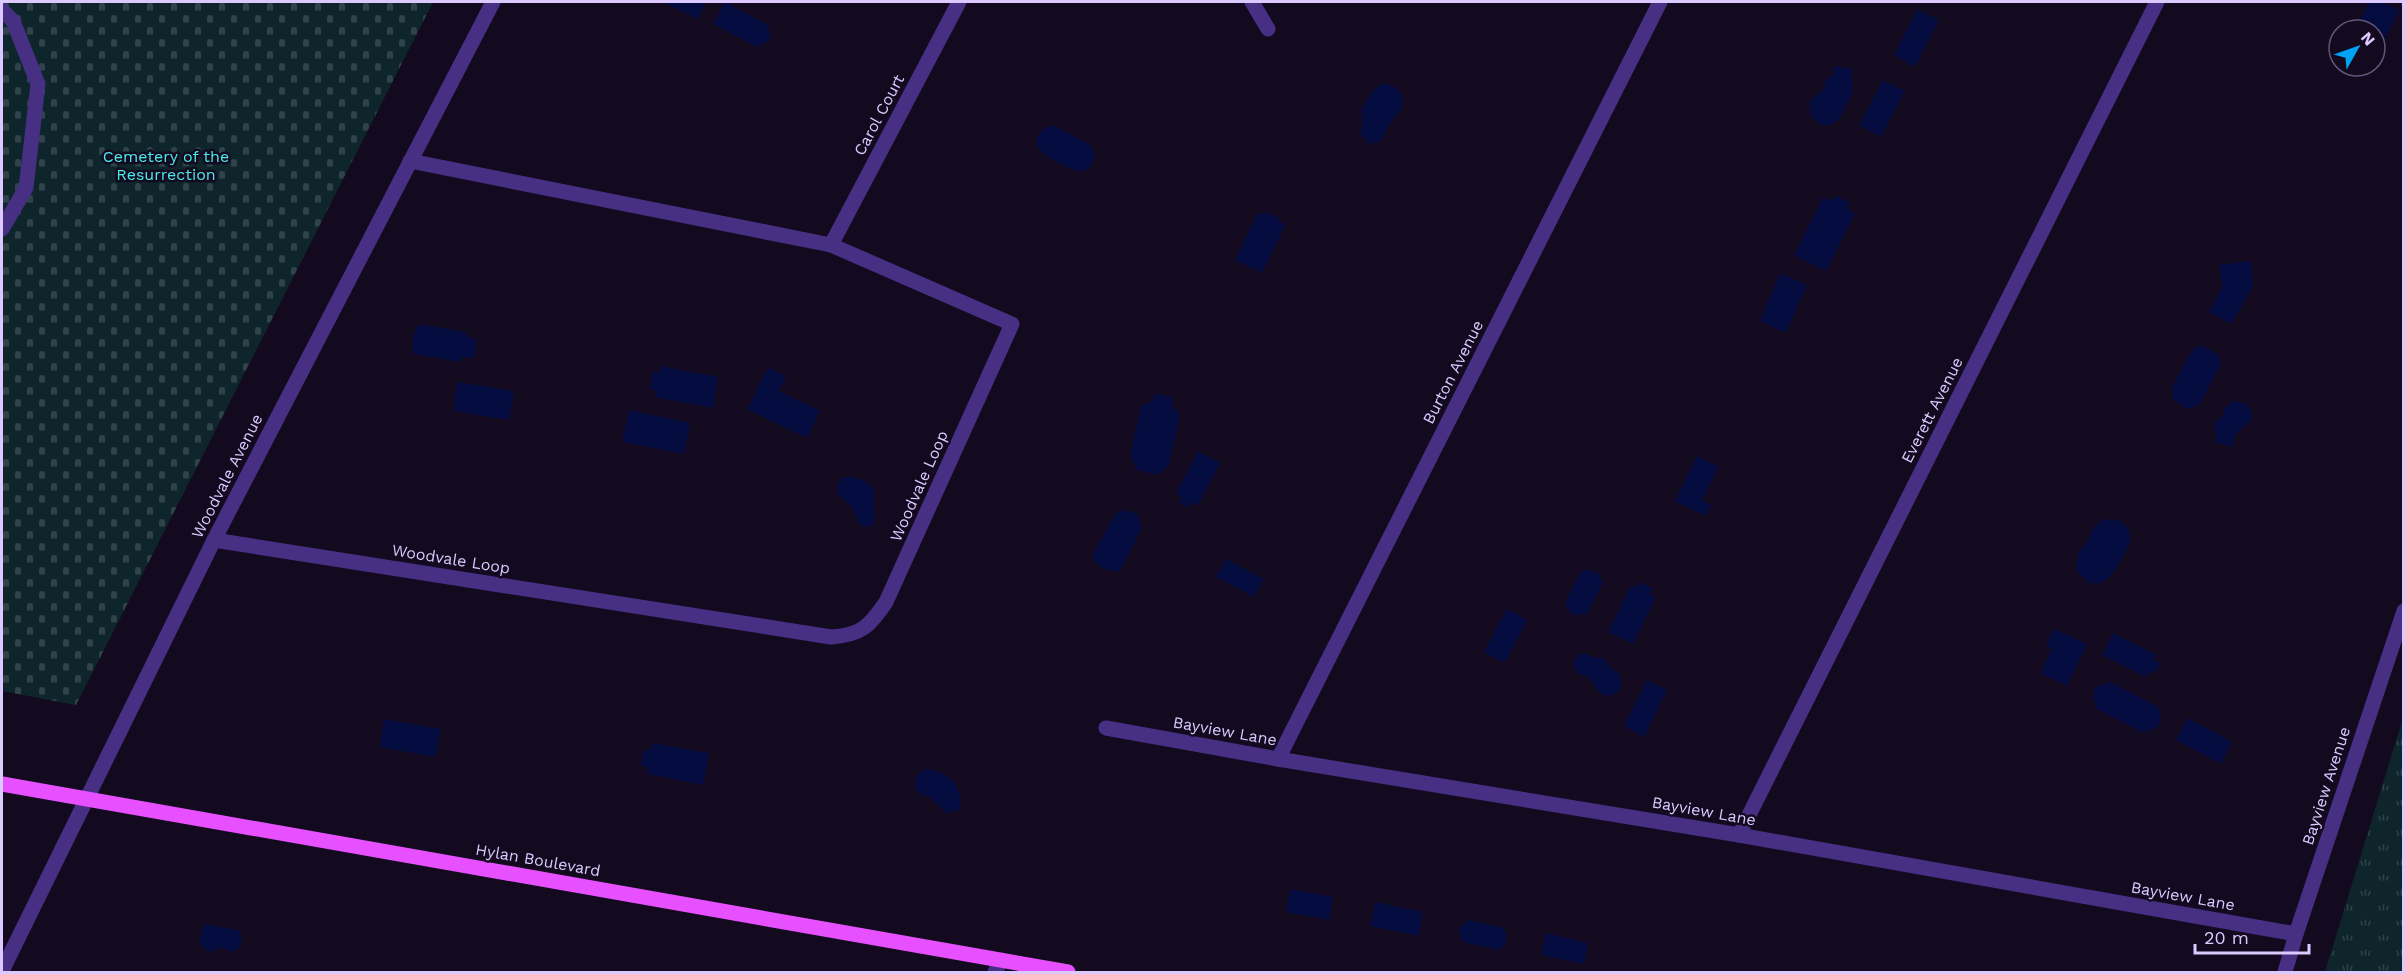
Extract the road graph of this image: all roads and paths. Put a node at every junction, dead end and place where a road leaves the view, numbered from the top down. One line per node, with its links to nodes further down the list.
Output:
1 (493, 2): 8 (street, Woodvale Avenue)
2 (960, 2): 10 (street, Carol Court)
3 (1252, 2): 7 (street)
4 (1660, 2): 14 (street, Burton Avenue)
5 (2157, 2): 17 (street, Everett Avenue)
6 (2, 10): 9 (street)
7 (1268, 29)
8 (410, 161): 10 (street, Woodvale Loop); 11 (street, Woodvale Avenue)
9 (2, 229)
10 (831, 245): 11 (street, Woodvale Loop)
11 (214, 540): 16 (street, Woodvale Avenue)
12 (2403, 611): 18 (street, Bayview Avenue)
13 (1106, 728): 14 (street, Bayview Lane)
14 (1278, 759): 17 (street, Bayview Lane)
15 (2, 784): 16 (main road, Hylan Boulevard)
16 (85, 798): 19 (main road, Hylan Boulevard); 20 (street, Woodvale Avenue)
17 (1739, 835): 18 (street, Bayview Lane)
18 (2296, 934): 22 (street, Bayview Avenue)
19 (998, 966): 21 (main road, Hylan Boulevard)
20 (2, 971)
21 (1068, 972)
22 (2285, 972)

